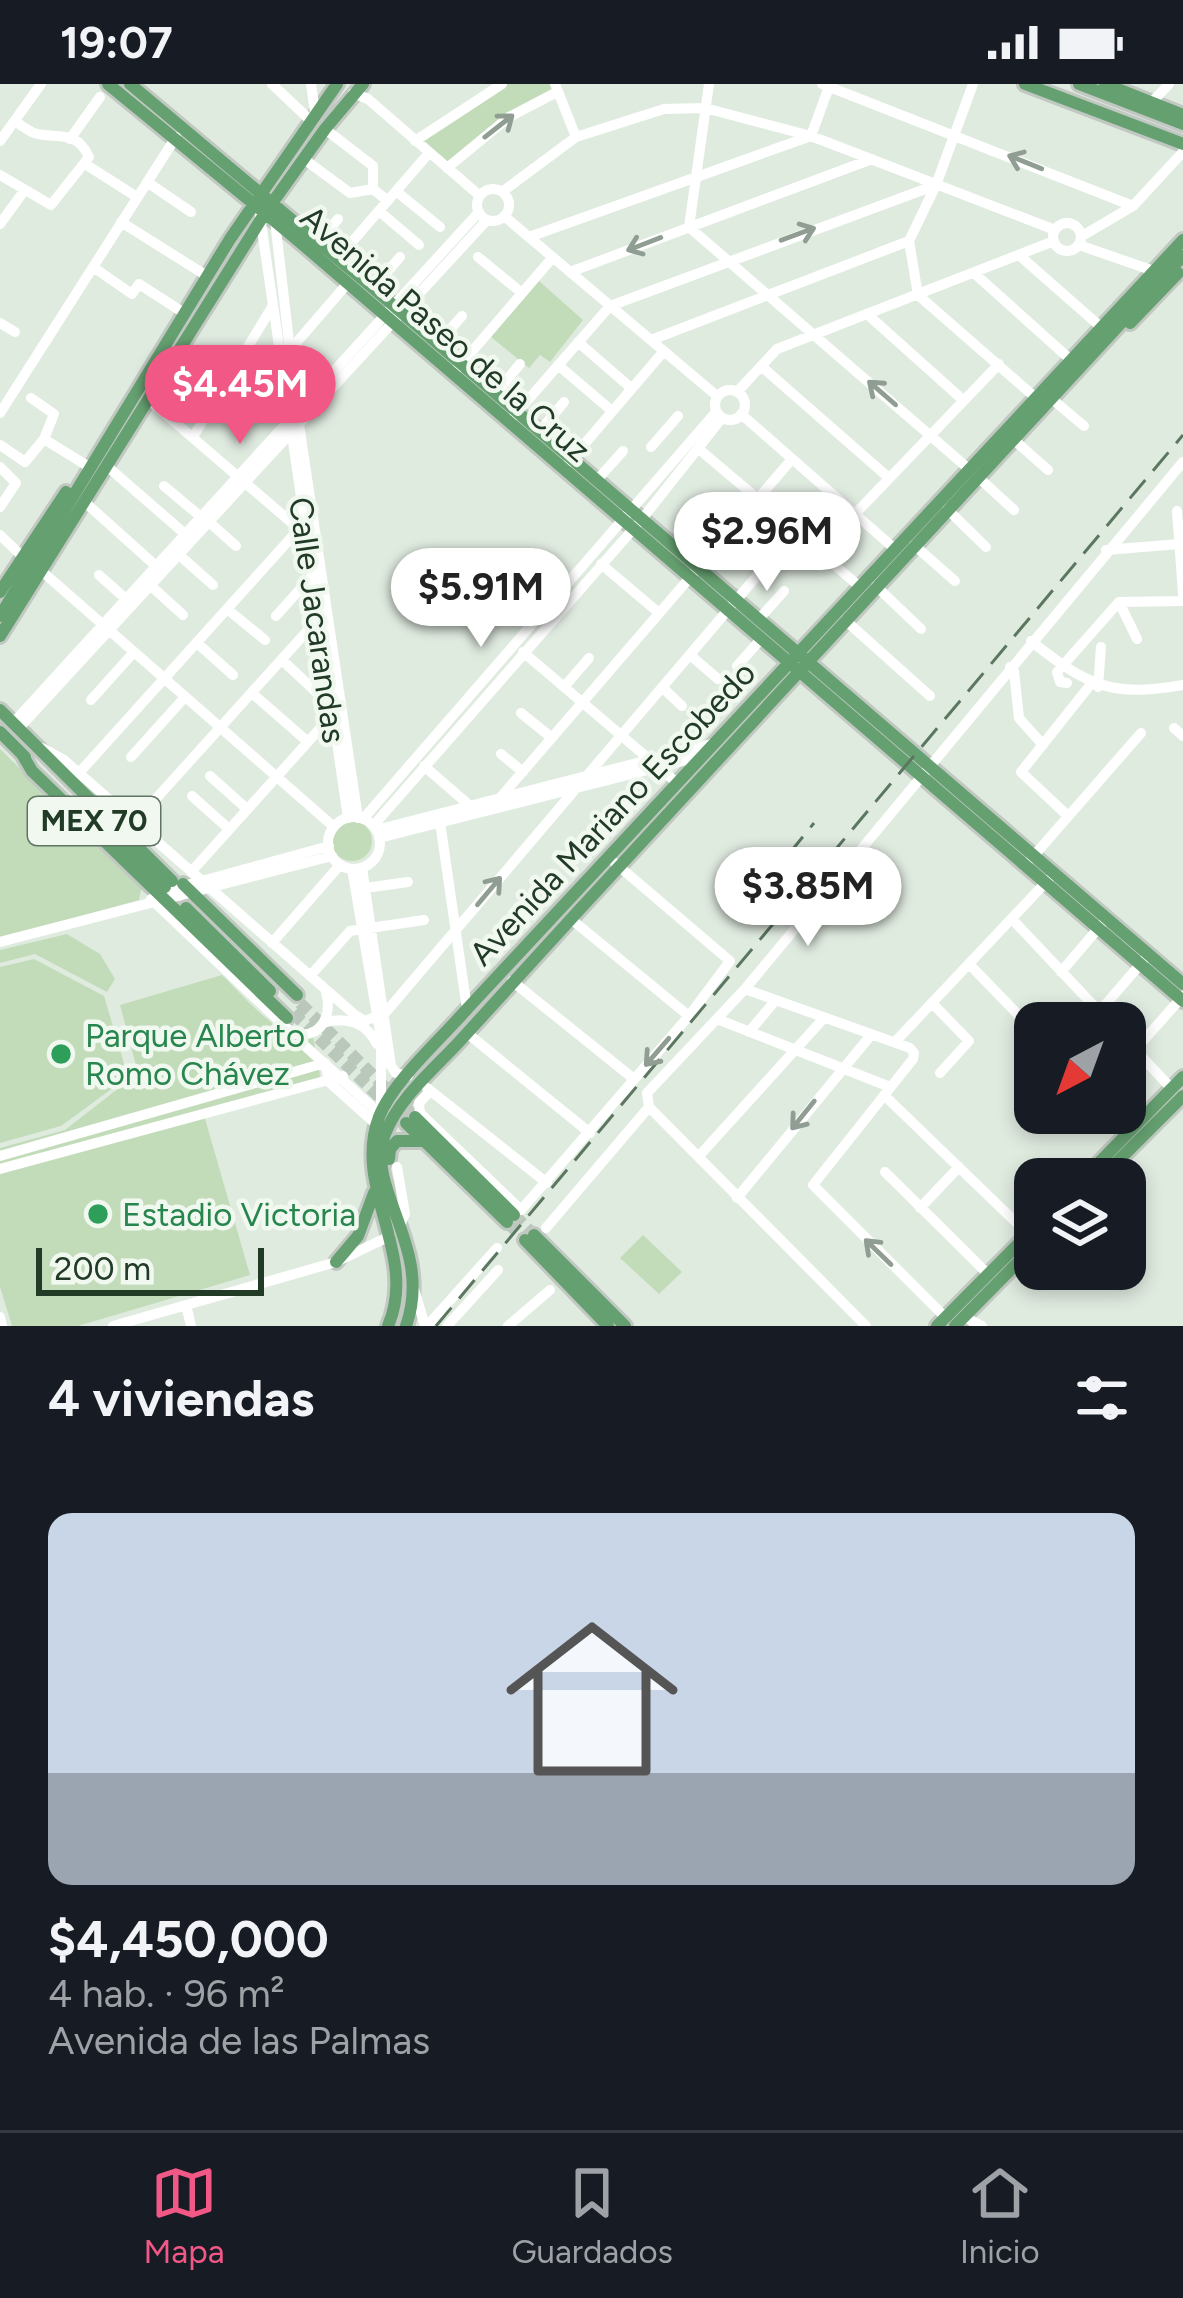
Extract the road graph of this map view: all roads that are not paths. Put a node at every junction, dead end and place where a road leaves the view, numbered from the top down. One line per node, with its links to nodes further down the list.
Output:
1 (41, 84): 22 (street)
2 (108, 84): 26 (main road, Avenida Paseo de la Cruz)
3 (130, 84): 41 (main road, Avenida Paseo de la Cruz)
4 (272, 84): 21 (street)
5 (310, 84): 21 (street)
6 (502, 84): 31 (street)
7 (709, 84): 19 (street)
8 (973, 84): 25 (street)
9 (1024, 84): 32 (main road)
10 (1048, 84): 16 (main road)
11 (1105, 84): 18 (main road)
12 (1169, 84): 18 (street)
13 (827, 85): 25 (street); 27 (street)
14 (353, 86): 21 (main road); 24 (main road); 31 (street)
15 (556, 88): 28 (street); 38 (street, one-way to 15)
16 (1082, 89): 23 (main road); 32 (main road)
17 (100, 97): 29 (street)
18 (1152, 102): 20 (main road)
19 (705, 108): 27 (street); 28 (street); 39 (street)
20 (1183, 115)
21 (312, 116): 37 (main road)
22 (16, 122): 29 (street); 30 (street)
23 (1183, 124)
24 (326, 129): 34 (main road); 45 (street)
25 (954, 134): 44 (street); 51 (street, one-way to 25)
26 (176, 136): 41 (main road, Avenida Paseo de la Cruz); 43 (street)
27 (811, 136): 35 (street); 39 (street)
28 (576, 137): 47 (street)
29 (70, 139): 36 (street)
30 (0, 141)
31 (415, 141): 33 (street)
32 (1183, 144): 51 (street)
33 (429, 153): 38 (street); 50 (street)
34 (304, 159): 42 (main road); 45 (street)
35 (872, 159): 44 (street); 61 (street)
36 (85, 164): 46 (street); 49 (street)
37 (279, 166): 41 (main road); 52 (main road)
38 (447, 168): 48 (street)
39 (695, 175): 61 (street); 64 (street)
40 (0, 176): 46 (street)
41 (237, 181): 52 (main road, Avenida Paseo de la Cruz); 62 (main road)
42 (288, 181): 52 (main road); 58 (main road)
43 (147, 182): 49 (street); 53 (street)
44 (936, 185): 63 (street); 67 (street); 76 (street, one-way to 44)
45 (373, 189): 50 (street)
46 (23, 191): 59 (street)
47 (502, 192): 48 (street); 55 (street)
48 (480, 196): 54 (street)
49 (137, 197): 57 (street)
50 (388, 201): 60 (street); 69 (street); 75 (street)
51 (1133, 206): 66 (street)
52 (264, 209): 58 (main road, Avenida Paseo de la Cruz); 62 (main road); 83 (main road, Avenida Paseo de la Cruz); 88 (street, Calle Jacarandas); 103 (main road)
53 (191, 212)
54 (483, 216): 55 (street); 91 (street)
55 (505, 216): 64 (street)
56 (338, 219): 68 (street)
57 (121, 222): 77 (street); 82 (street)
58 (296, 222): 68 (main road, Avenida Paseo de la Cruz)
59 (0, 224)
60 (440, 226)
61 (689, 227): 76 (street); 80 (street, one-way to 80)
62 (237, 228): 82 (main road)
63 (1054, 236): 66 (street); 66 (street); 70 (street)
64 (529, 237): 74 (street)
65 (1183, 239): 79 (main road, Avenida Mariano Escobedo)
66 (1080, 240): 79 (street)
67 (909, 241): 86 (street); 87 (street)
68 (319, 242): 75 (main road, Avenida Paseo de la Cruz)
69 (419, 244)
70 (1021, 256): 81 (street); 95 (street)
71 (1183, 256): 95 (main road, Avenida Mariano Escobedo)
72 (400, 257): 84 (street)
73 (478, 257): 85 (street)
74 (553, 257): 80 (street); 85 (street)
75 (338, 258): 84 (main road, Avenida Paseo de la Cruz)
76 (724, 260): 87 (street); 89 (street)
77 (93, 267): 90 (street); 115 (street)
78 (1183, 268): 95 (main road)
79 (1154, 271): 95 (main road, Avenida Mariano Escobedo)
80 (570, 272): 89 (street)
81 (974, 274): 86 (street); 109 (street)
82 (207, 276): 90 (main road)
83 (347, 284): 91 (main road, Avenida Paseo de la Cruz); 101 (street)
84 (374, 287): 91 (main road, Avenida Paseo de la Cruz)
85 (522, 293): 108 (street)
86 (918, 295): 92 (street); 105 (street)
87 (766, 296): 97 (street); 98 (street)
88 (278, 306): 101 (street, Calle Jacarandas); 110 (street); 129 (street, Calle Jacarandas)
89 (610, 306): 98 (street); 99 (street)
90 (184, 313): 141 (main road)
91 (393, 314): 100 (main road, Avenida Paseo de la Cruz); 108 (main road, Avenida Paseo de la Cruz); 129 (street)
92 (867, 314): 97 (street); 120 (street)
93 (462, 316): 100 (street)
94 (0, 323): 96 (street)
95 (1113, 329): 109 (main road, Avenida Mariano Escobedo)
96 (15, 332)
97 (814, 334): 107 (street); 133 (street, one-way to 97)
98 (652, 340): 102 (street)
99 (578, 342): 106 (street); 112 (street)
100 (438, 344): 108 (main road, Avenida Paseo de la Cruz)
101 (290, 350): 129 (street, Calle Jacarandas)
102 (664, 351): 112 (street); 116 (street)
103 (179, 353): 110 (street); 121 (main road)
104 (520, 364): 114 (street)
105 (998, 364): 118 (street); 120 (street)
106 (558, 365): 123 (street); 128 (street)
107 (761, 366): 113 (street); 150 (street)
108 (457, 369): 114 (main road, Avenida Paseo de la Cruz); 128 (main road, Avenida Paseo de la Cruz)
109 (1068, 370): 118 (main road, Avenida Mariano Escobedo); 119 (main road, Avenida Mariano Escobedo)
110 (226, 383): 129 (street); 134 (street)
111 (0, 387): 115 (street)
112 (632, 388): 123 (street)
113 (737, 392): 116 (street); 125 (street)
114 (496, 393): 128 (main road, Avenida Paseo de la Cruz)
115 (12, 394): 124 (street)
116 (718, 395): 126 (street)
117 (31, 398): 135 (street)
118 (1036, 398): 149 (main road, Avenida Mariano Escobedo)
119 (1052, 399): 130 (street); 136 (main road, Avenida Mariano Escobedo)
120 (963, 400): 133 (street)
121 (150, 401): 134 (street); 148 (main road)
122 (564, 402): 132 (street)
123 (613, 411): 144 (street)
124 (0, 413)
125 (741, 414): 126 (street); 142 (street)
126 (719, 415): 139 (street)
127 (678, 416): 131 (street)
128 (513, 417): 132 (main road, Avenida Paseo de la Cruz); 144 (main road, Avenida Paseo de la Cruz)
129 (294, 422): 151 (street); 164 (street, Calle Jacarandas); 201 (street, Calle Jacarandas)
130 (1084, 426)
131 (668, 428): 138 (street); 139 (street)
132 (540, 431): 144 (main road, Avenida Paseo de la Cruz)
133 (930, 435): 149 (street); 150 (street)
134 (193, 437): 151 (street)
135 (44, 439): 137 (street); 145 (street)
136 (1013, 440): 147 (street); 149 (main road, Avenida Mariano Escobedo)
137 (0, 446)
138 (651, 446)
139 (695, 447): 155 (street); 163 (street)
140 (623, 451): 152 (street)
141 (98, 455): 145 (main road); 199 (main road)
142 (792, 459): 154 (street); 155 (street)
143 (1183, 462): 174 (street)
144 (567, 463): 152 (main road, Avenida Paseo de la Cruz); 163 (main road, Avenida Paseo de la Cruz)
145 (86, 465): 177 (main road)
146 (0, 467): 157 (street)
147 (1048, 470)
148 (105, 472): 156 (main road); 167 (street); 206 (main road)
149 (974, 473): 158 (main road, Avenida Mariano Escobedo); 159 (street); 173 (main road, Avenida Mariano Escobedo)
150 (889, 478): 161 (street)
151 (241, 479): 162 (street); 164 (street)
152 (597, 480): 163 (main road, Avenida Paseo de la Cruz)
153 (164, 486): 162 (street)
154 (829, 491): 161 (street); 166 (street)
155 (758, 499): 180 (street)
156 (88, 506): 179 (street); 181 (main road)
157 (0, 507)
158 (947, 509): 169 (main road, Avenida Mariano Escobedo); 171 (street)
159 (1014, 511)
160 (1177, 511): 175 (street)
161 (855, 514): 173 (street)
162 (205, 519): 167 (street); 170 (street); 176 (street)
163 (633, 520): 172 (main road, Avenida Paseo de la Cruz); 178 (street); 180 (main road, Avenida Paseo de la Cruz); 191 (street)
164 (302, 529): 183 (street, Calle Jacarandas); 196 (street)
165 (694, 530): 172 (street)
166 (795, 531): 187 (street); 195 (street)
167 (185, 534): 179 (street)
168 (0, 535): 177 (street)
169 (914, 545): 184 (street); 188 (main road, Avenida Mariano Escobedo)
170 (236, 546)
171 (986, 547)
172 (677, 549): 180 (main road, Avenida Paseo de la Cruz)
173 (895, 549): 187 (main road, Avenida Mariano Escobedo)
174 (1106, 550): 175 (street); 210 (street)
175 (1181, 553): 192 (street)
176 (178, 554): 185 (street); 186 (street)
177 (23, 557): 190 (main road)
178 (601, 564): 191 (street); 197 (street)
179 (156, 566): 193 (street)
180 (694, 573): 195 (main road, Avenida Paseo de la Cruz); 197 (street)
181 (45, 574): 204 (street); 213 (main road)
182 (99, 575): 193 (street)
183 (311, 577): 200 (street); 201 (street, Calle Jacarandas)
184 (955, 581)
185 (150, 585): 198 (street); 204 (street)
186 (213, 585)
187 (860, 586): 219 (main road, Avenida Mariano Escobedo)
188 (876, 586): 203 (main road, Avenida Mariano Escobedo); 205 (street)
189 (784, 591): 202 (street)
190 (0, 592)
191 (566, 597): 214 (street)
192 (1183, 597): 194 (street)
193 (126, 599): 204 (street)
194 (1119, 602): 208 (street); 221 (street)
195 (732, 605): 202 (main road, Avenida Paseo de la Cruz); 207 (main road, Avenida Paseo de la Cruz); 216 (street)
196 (227, 609): 209 (street); 211 (street)
197 (659, 614): 235 (street)
198 (183, 615)
199 (0, 616)
200 (276, 616)
201 (322, 616): 218 (street); 238 (street, Calle Jacarandas)
202 (759, 619): 219 (main road, Avenida Paseo de la Cruz)
203 (845, 620): 219 (main road, Avenida Mariano Escobedo); 232 (street)
204 (106, 627): 215 (street); 240 (street)
205 (921, 629)
206 (0, 636)
207 (761, 639): 219 (main road, Avenida Paseo de la Cruz); 220 (street)
208 (1137, 639)
209 (266, 640)
210 (1031, 641): 221 (street); 222 (street)
211 (197, 643): 223 (street); 224 (street)
212 (1100, 647): 228 (street)
213 (0, 649)
214 (520, 650): 229 (street); 244 (street)
215 (134, 652): 224 (street); 234 (street)
216 (690, 655): 225 (street); 230 (street)
217 (589, 658): 229 (street)
218 (282, 660): 231 (street); 238 (street)
219 (797, 662): 250 (main road, Avenida Mariano Escobedo); 250 (main road, Avenida Mariano Escobedo); 255 (main road, Avenida Paseo de la Cruz); 262 (main road, Avenida Paseo de la Cruz)
220 (737, 666)
221 (1062, 666): 226 (street); 228 (street)
222 (1010, 667): 249 (street); 255 (street)
223 (233, 675)
224 (164, 679): 233 (street); 258 (street)
225 (718, 679)
226 (1067, 683)
227 (1183, 685): 228 (street)
228 (1095, 686): 249 (street)
229 (564, 687): 235 (street)
230 (662, 687): 236 (street); 245 (street)
231 (253, 694): 241 (street); 247 (street)
232 (930, 696)
233 (185, 697): 241 (street); 253 (street)
234 (91, 700)
235 (583, 702): 245 (street); 246 (street)
236 (682, 706)
237 (0, 710): 240 (main road, MEX 70)
238 (334, 710): 247 (street); 272 (street, Calle Jacarandas)
239 (521, 713): 246 (street)
240 (16, 725): 248 (main road, MEX 70)
241 (221, 728): 261 (street); 271 (street)
242 (0, 733): 281 (main road, MEX 70)
243 (1141, 733): 270 (street)
244 (444, 735): 256 (street); 272 (street)
245 (621, 736): 254 (street); 259 (street)
246 (552, 738): 257 (street)
247 (307, 741): 261 (street)
248 (37, 745): 258 (street); 281 (main road, MEX 70)
249 (1043, 745): 270 (street)
250 (717, 750): 252 (main road, Avenida Mariano Escobedo); 254 (street); 277 (main road, Avenida Mariano Escobedo)
251 (501, 754): 257 (street)
252 (701, 756): 254 (street); 263 (main road, Avenida Mariano Escobedo)
253 (131, 757)
254 (652, 762): 259 (street); 263 (street); 264 (street)
255 (930, 764): 262 (street); 275 (main road, Avenida Paseo de la Cruz)
256 (424, 766): 267 (street); 272 (street)
257 (523, 772): 266 (street)
258 (79, 773): 271 (street)
259 (587, 775): 264 (street); 266 (street)
260 (210, 776): 268 (street)
261 (276, 776): 268 (street); 273 (street)
262 (921, 777): 275 (main road, Avenida Paseo de la Cruz); 297 (street)
263 (676, 782): 277 (main road, Avenida Mariano Escobedo)
264 (575, 789): 266 (street); 286 (street, one-way to 264)
265 (192, 796): 274 (street)
266 (500, 802): 267 (street); 269 (street)
267 (468, 804): 269 (street)
268 (247, 809): 274 (street)
269 (440, 816): 272 (street); 286 (street)
270 (1068, 816): 275 (street)
271 (135, 822): 281 (street)
272 (366, 825): 273 (street); 276 (street)
273 (334, 827): 276 (street)
274 (229, 829): 281 (street)
275 (1030, 860): 278 (main road, Avenida Paseo de la Cruz)
276 (342, 861): 280 (street); 281 (street); 287 (street); 288 (street)
277 (614, 862): 282 (main road, Avenida Mariano Escobedo); 303 (main road, Avenida Mariano Escobedo); 306 (street)
278 (1051, 878): 283 (street); 285 (main road, Avenida Paseo de la Cruz)
279 (408, 882): 280 (street)
280 (365, 888): 287 (street)
281 (175, 892): 281 (main road); 288 (street); 289 (street); 309 (street)
282 (571, 919): 290 (main road, Avenida Mariano Escobedo); 306 (street)
283 (1012, 919): 292 (street); 293 (street)
284 (424, 920): 287 (street)
285 (1103, 923): 291 (main road, Avenida Paseo de la Cruz); 293 (street)
286 (458, 927): 303 (street); 305 (street)
287 (367, 929): 294 (street); 305 (street)
288 (269, 940): 294 (street)
289 (0, 942)
290 (538, 953): 295 (main road, Avenida Mariano Escobedo); 326 (main road)
291 (1145, 959): 298 (main road, Avenida Paseo de la Cruz); 301 (street)
292 (969, 964): 302 (street); 304 (street)
293 (1061, 972): 300 (street)
294 (310, 976): 296 (street)
295 (512, 981): 311 (main road, Avenida Mariano Escobedo); 324 (street)
296 (325, 989): 305 (street); 309 (street)
297 (745, 989): 299 (street); 307 (street)
298 (1182, 995): 313 (street)
299 (775, 1001): 308 (street); 310 (street)
300 (1090, 1002)
301 (1108, 1002)
302 (932, 1003): 314 (street); 321 (street)
303 (467, 1009): 326 (main road, Avenida Mariano Escobedo)
304 (1014, 1011)
305 (381, 1014): 317 (street); 326 (street)
306 (688, 1016): 324 (street, one-way to 324)
307 (717, 1018): 310 (street); 329 (street)
308 (824, 1018): 312 (street); 316 (street)
309 (326, 1022): 317 (street)
310 (749, 1032): 316 (street)
311 (467, 1033): 326 (main road, Avenida Mariano Escobedo); 332 (street)
312 (871, 1034): 314 (street); 320 (street)
313 (1146, 1037)
314 (895, 1042): 327 (street)
315 (305, 1046): 319 (street)
316 (794, 1050): 320 (street); 336 (street)
317 (383, 1059): 330 (street)
318 (1146, 1061): 328 (street)
319 (325, 1063): 322 (street); 325 (street); 335 (street)
320 (841, 1069): 327 (street); 345 (street, one-way to 345)
321 (940, 1072)
322 (343, 1076): 325 (street); 330 (street)
323 (1183, 1077): 328 (main road)
324 (634, 1079): 332 (street)
325 (329, 1082): 330 (street); 341 (street)
326 (419, 1082): 330 (main road, Avenida Mariano Escobedo); 343 (street); 347 (street)
327 (887, 1091): 340 (street); 363 (street, one-way to 327)
328 (1177, 1092): 331 (main road); 338 (main road)
329 (649, 1107): 336 (street); 350 (street)
330 (392, 1118): 334 (main road); 344 (main road); 347 (main road); 349 (main road)
331 (1146, 1118)
332 (590, 1133): 343 (street)
333 (1127, 1134): 337 (main road)
334 (424, 1141): 347 (main road); 349 (main road)
335 (0, 1156)
336 (699, 1156): 345 (street)
337 (1104, 1158)
338 (1119, 1158)
339 (398, 1167): 349 (street)
340 (958, 1167): 346 (street); 348 (street)
341 (0, 1169)
342 (885, 1172): 346 (street)
343 (547, 1183): 347 (street)
344 (375, 1186): 351 (main road); 356 (main road)
345 (737, 1198): 374 (street)
346 (920, 1208): 358 (street)
347 (514, 1216)
348 (1014, 1218)
349 (401, 1221): 354 (main road)
350 (535, 1234): 372 (main road); 373 (main road)
351 (390, 1236): 354 (main road); 356 (street); 369 (main road)
352 (497, 1248): 365 (street)
353 (1014, 1251): 358 (main road)
354 (410, 1253): 359 (main road)
355 (1014, 1255): 363 (main road)
356 (336, 1262): 361 (street)
357 (498, 1270): 370 (street)
358 (988, 1274): 363 (main road)
359 (414, 1289): 364 (main road); 365 (street)
360 (550, 1290): 371 (street)
361 (186, 1305): 367 (street); 368 (street)
362 (0, 1317): 366 (street)
363 (950, 1322): 375 (street)
364 (406, 1324): 365 (main road)
365 (425, 1325)
366 (2, 1326)
367 (113, 1326)
368 (191, 1326)
369 (388, 1326)
370 (447, 1326)
371 (508, 1326)
372 (608, 1326)
373 (625, 1326)
374 (866, 1326)
375 (982, 1326)

